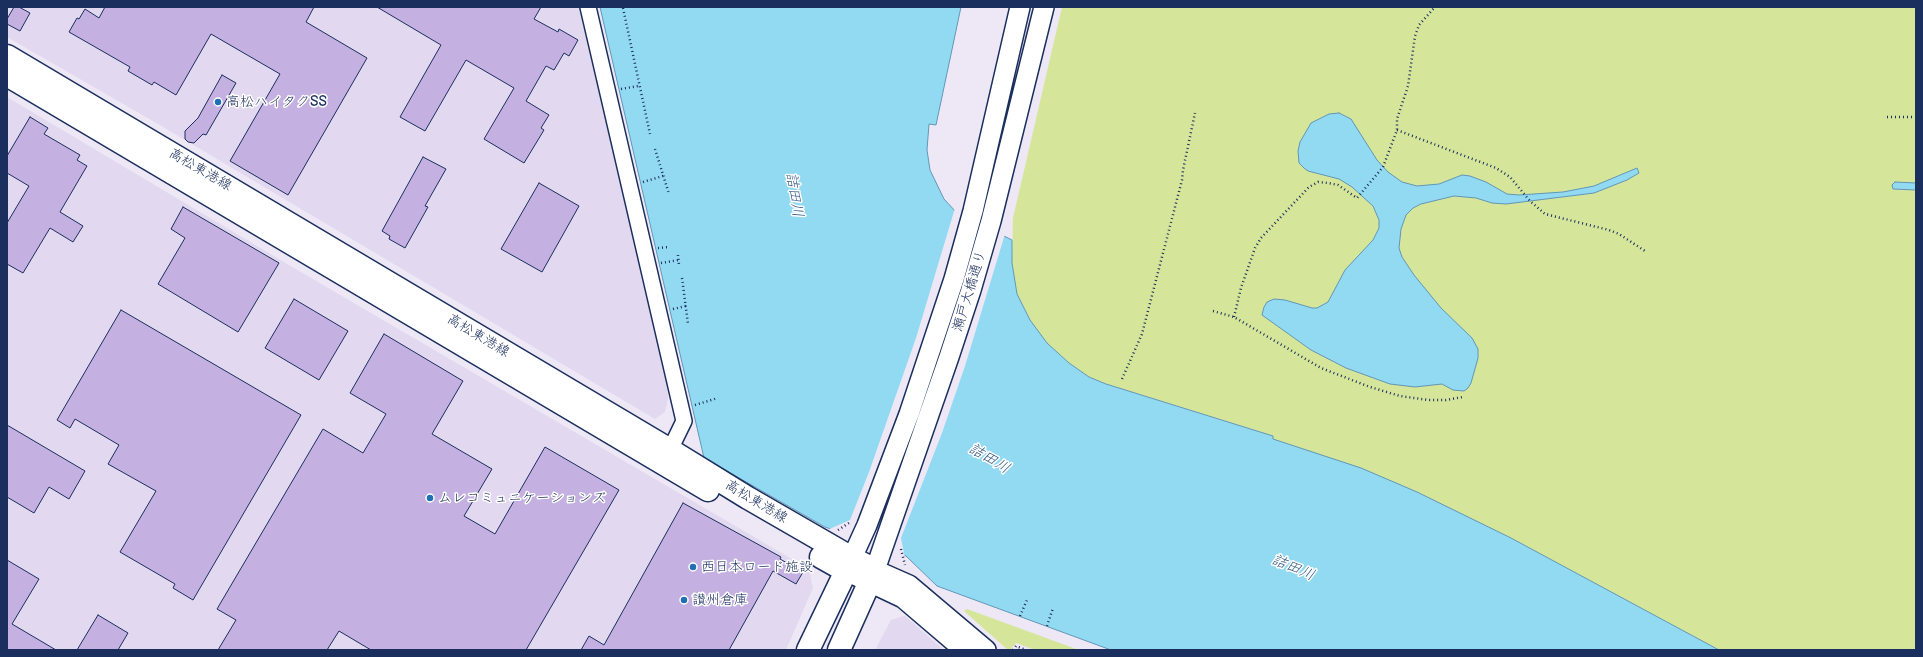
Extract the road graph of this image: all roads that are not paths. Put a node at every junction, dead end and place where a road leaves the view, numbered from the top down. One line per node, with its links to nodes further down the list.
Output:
1 (588, 7): 6 (street)
2 (1020, 7): 7 (street, 瀬戸大橋通り)
3 (1044, 7): 8 (street, 瀬戸大橋通り)
4 (7, 56): 6 (main road, 高松東港線)
5 (7, 75): 6 (main road, 高松東港線)
6 (667, 457): 7 (main road, 高松東港線)
7 (851, 559): 8 (main road, 高松東港線); 9 (main road)
8 (874, 569): 10 (main road); 11 (street); 12 (street)
9 (808, 650)
10 (839, 650)
11 (964, 650)
12 (986, 650)

